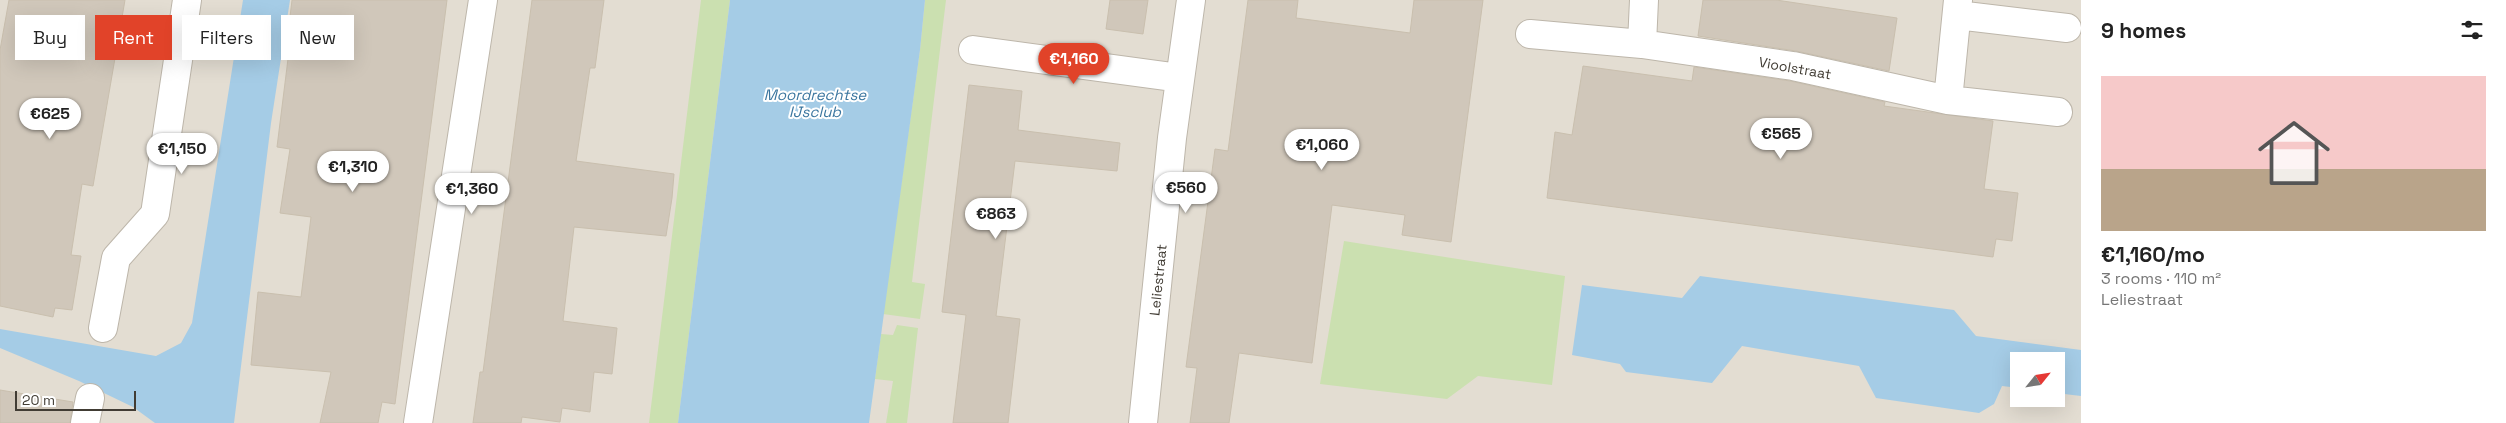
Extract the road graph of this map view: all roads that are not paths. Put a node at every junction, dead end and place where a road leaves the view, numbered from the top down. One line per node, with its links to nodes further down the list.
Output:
1 (187, 0): 13 (street)
2 (483, 0): 14 (street)
3 (1191, 0): 10 (street, Leliestraat)
4 (1644, 0): 8 (street)
5 (1957, 8): 6 (street); 11 (street)
6 (2067, 28)
7 (1530, 34): 8 (street, Vioolstraat)
8 (1642, 44): 11 (street, Vioolstraat)
9 (973, 50): 10 (street)
10 (1180, 78): 15 (street, Leliestraat)
11 (1948, 100): 12 (street, Vioolstraat)
12 (2058, 112)
13 (103, 328)
14 (418, 423)
15 (1143, 423)

